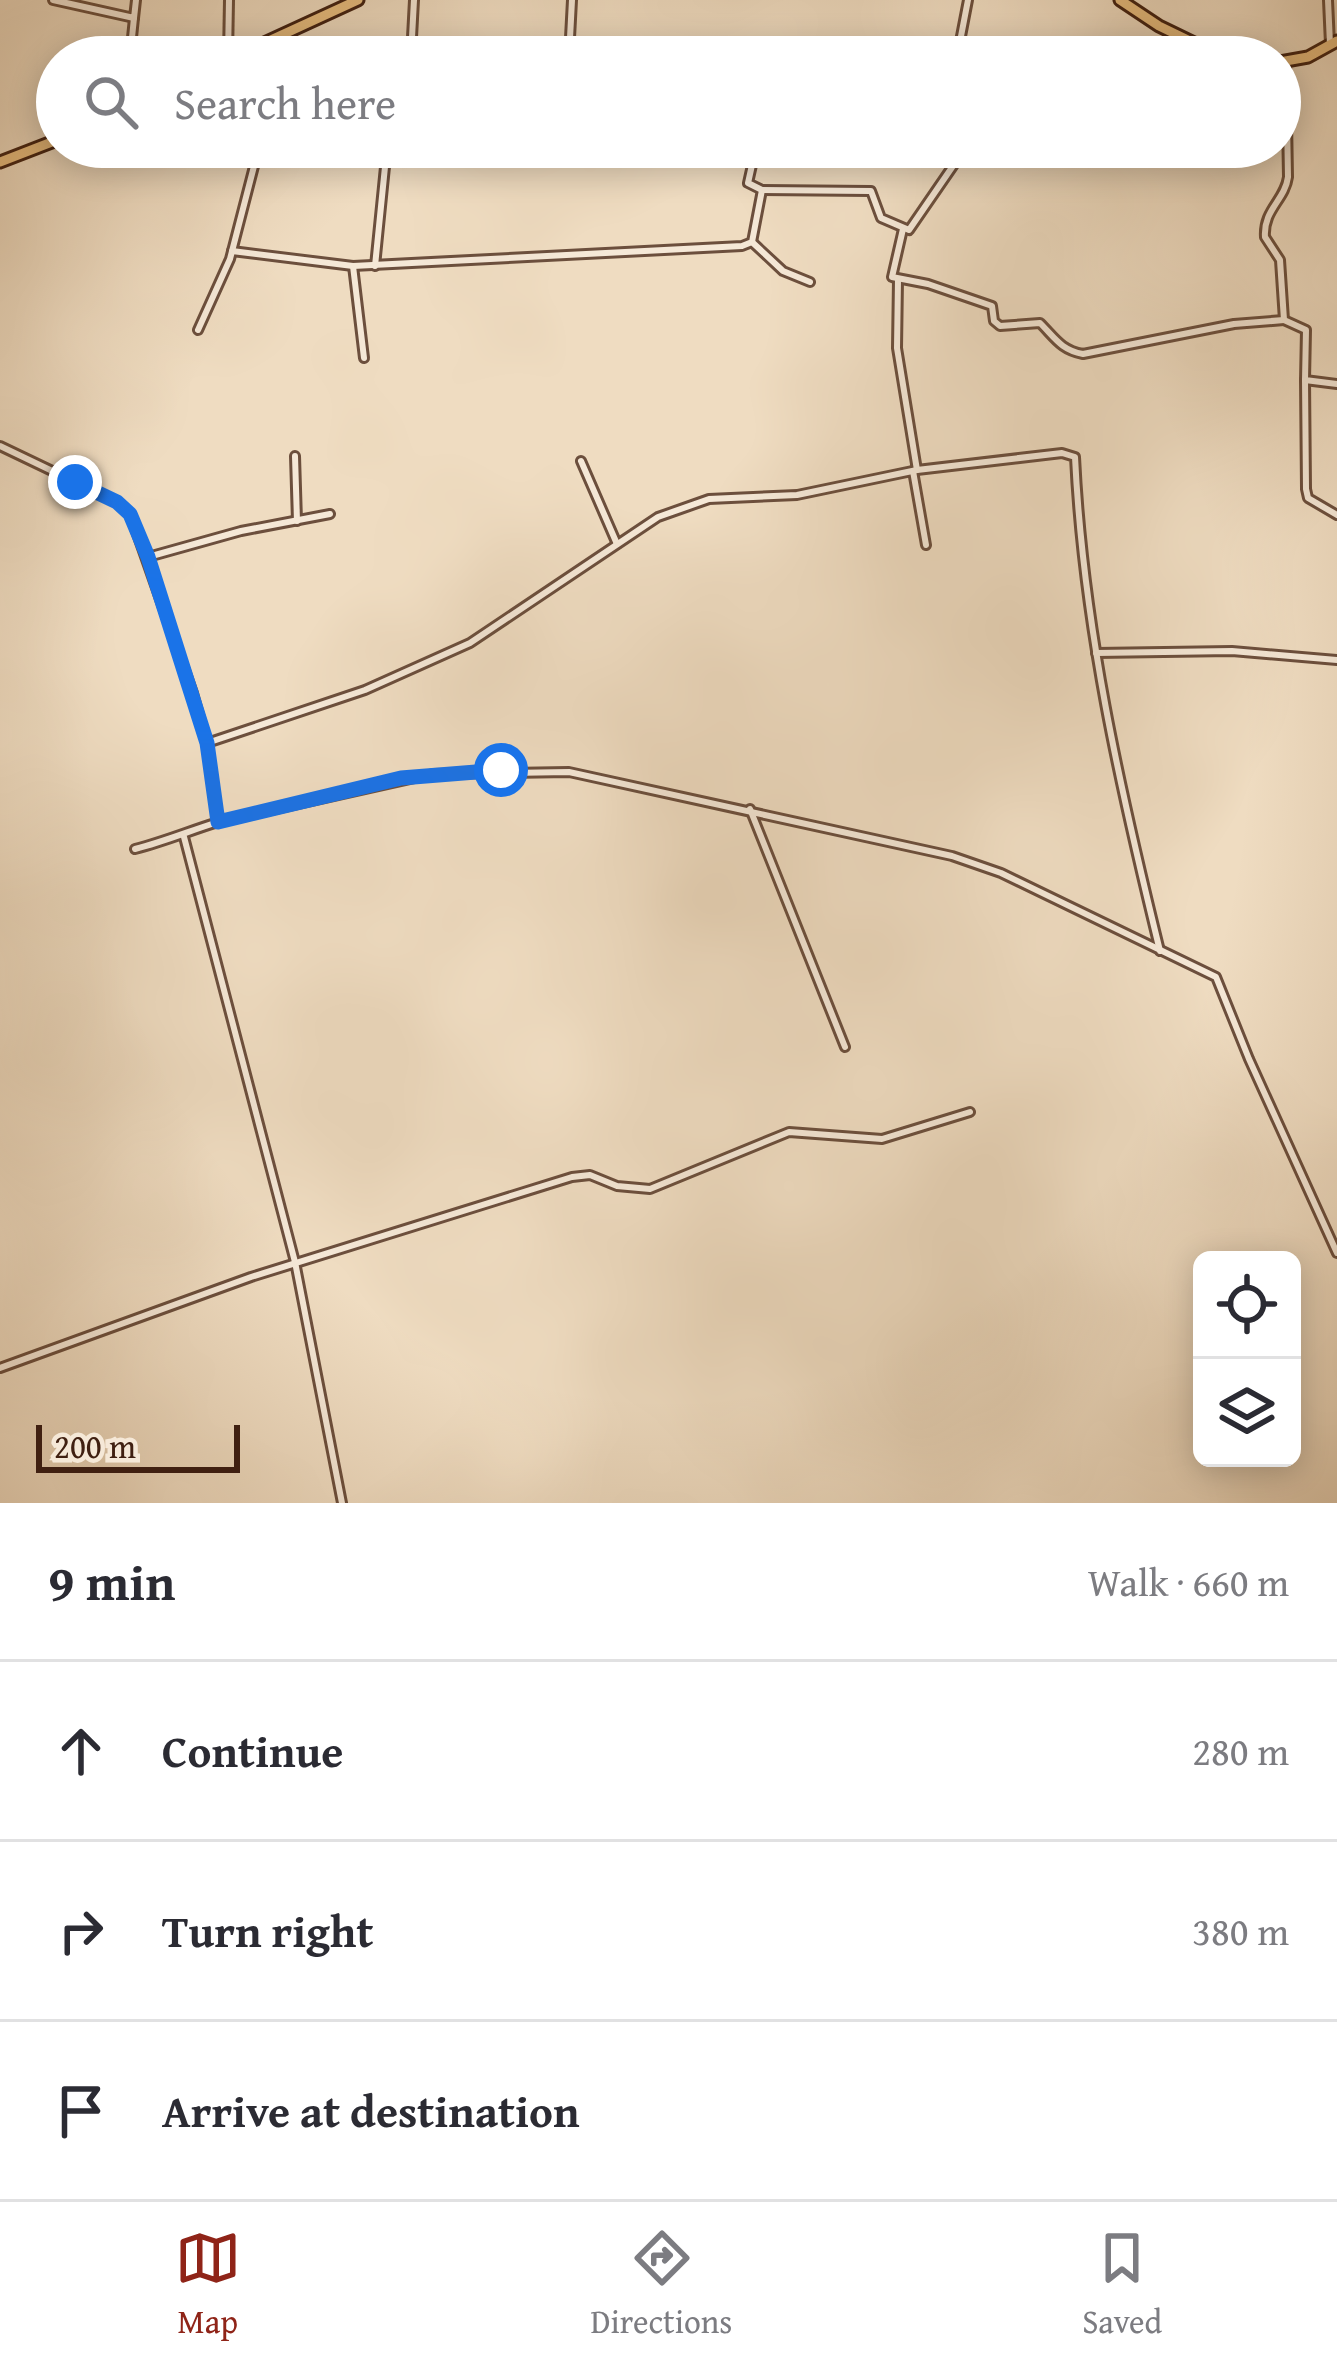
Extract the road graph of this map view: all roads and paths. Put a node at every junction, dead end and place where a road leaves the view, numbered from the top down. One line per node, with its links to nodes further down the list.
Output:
1 (53, 0): 10 (street)
2 (136, 0): 10 (street)
3 (229, 0): 12 (street)
4 (358, 0): 13 (main road)
5 (414, 0): 14 (street)
6 (572, 0): 15 (street)
7 (968, 0): 16 (street)
8 (1120, 0): 17 (main road)
9 (1328, 0): 18 (street)
10 (134, 19): 11 (street)
11 (132, 36)
12 (230, 36)
13 (278, 36)
14 (412, 36)
15 (570, 36)
16 (961, 36)
17 (1179, 36)
18 (1334, 44): 19 (main road)
19 (1301, 56)
20 (36, 148): 21 (main road)
21 (0, 162)
22 (254, 168): 30 (street)
23 (385, 168): 32 (street)
24 (751, 168): 27 (street)
25 (952, 168): 28 (street)
26 (1288, 168): 35 (street)
27 (763, 190): 28 (street); 29 (street)
28 (902, 229): 33 (street)
29 (752, 242): 32 (street); 34 (street)
30 (232, 251): 31 (street); 36 (street)
31 (353, 266): 32 (street); 37 (street)
32 (375, 266)
33 (898, 280): 35 (street); 43 (street)
34 (810, 282)
35 (1284, 320): 38 (street)
36 (198, 330)
37 (364, 358)
38 (1305, 380): 39 (street); 45 (street)
39 (1337, 384)
40 (0, 446): 49 (street)
41 (295, 456): 46 (street)
42 (581, 461): 47 (street)
43 (915, 470): 47 (street); 48 (street); 50 (street)
44 (330, 514): 46 (street)
45 (1337, 515)
46 (297, 521): 49 (street)
47 (617, 544): 52 (street)
48 (926, 545)
49 (148, 557): 52 (street)
50 (1096, 653): 51 (street); 57 (street)
51 (1337, 661)
52 (207, 743): 54 (street)
53 (750, 809): 54 (street); 57 (street); 58 (street)
54 (218, 822): 55 (street)
55 (184, 837): 56 (street); 61 (street)
56 (135, 849)
57 (1161, 952): 60 (street)
58 (844, 1048)
59 (970, 1112): 61 (street)
60 (1337, 1252)
61 (295, 1262): 62 (street); 63 (street)
62 (0, 1368)
63 (342, 1503)

